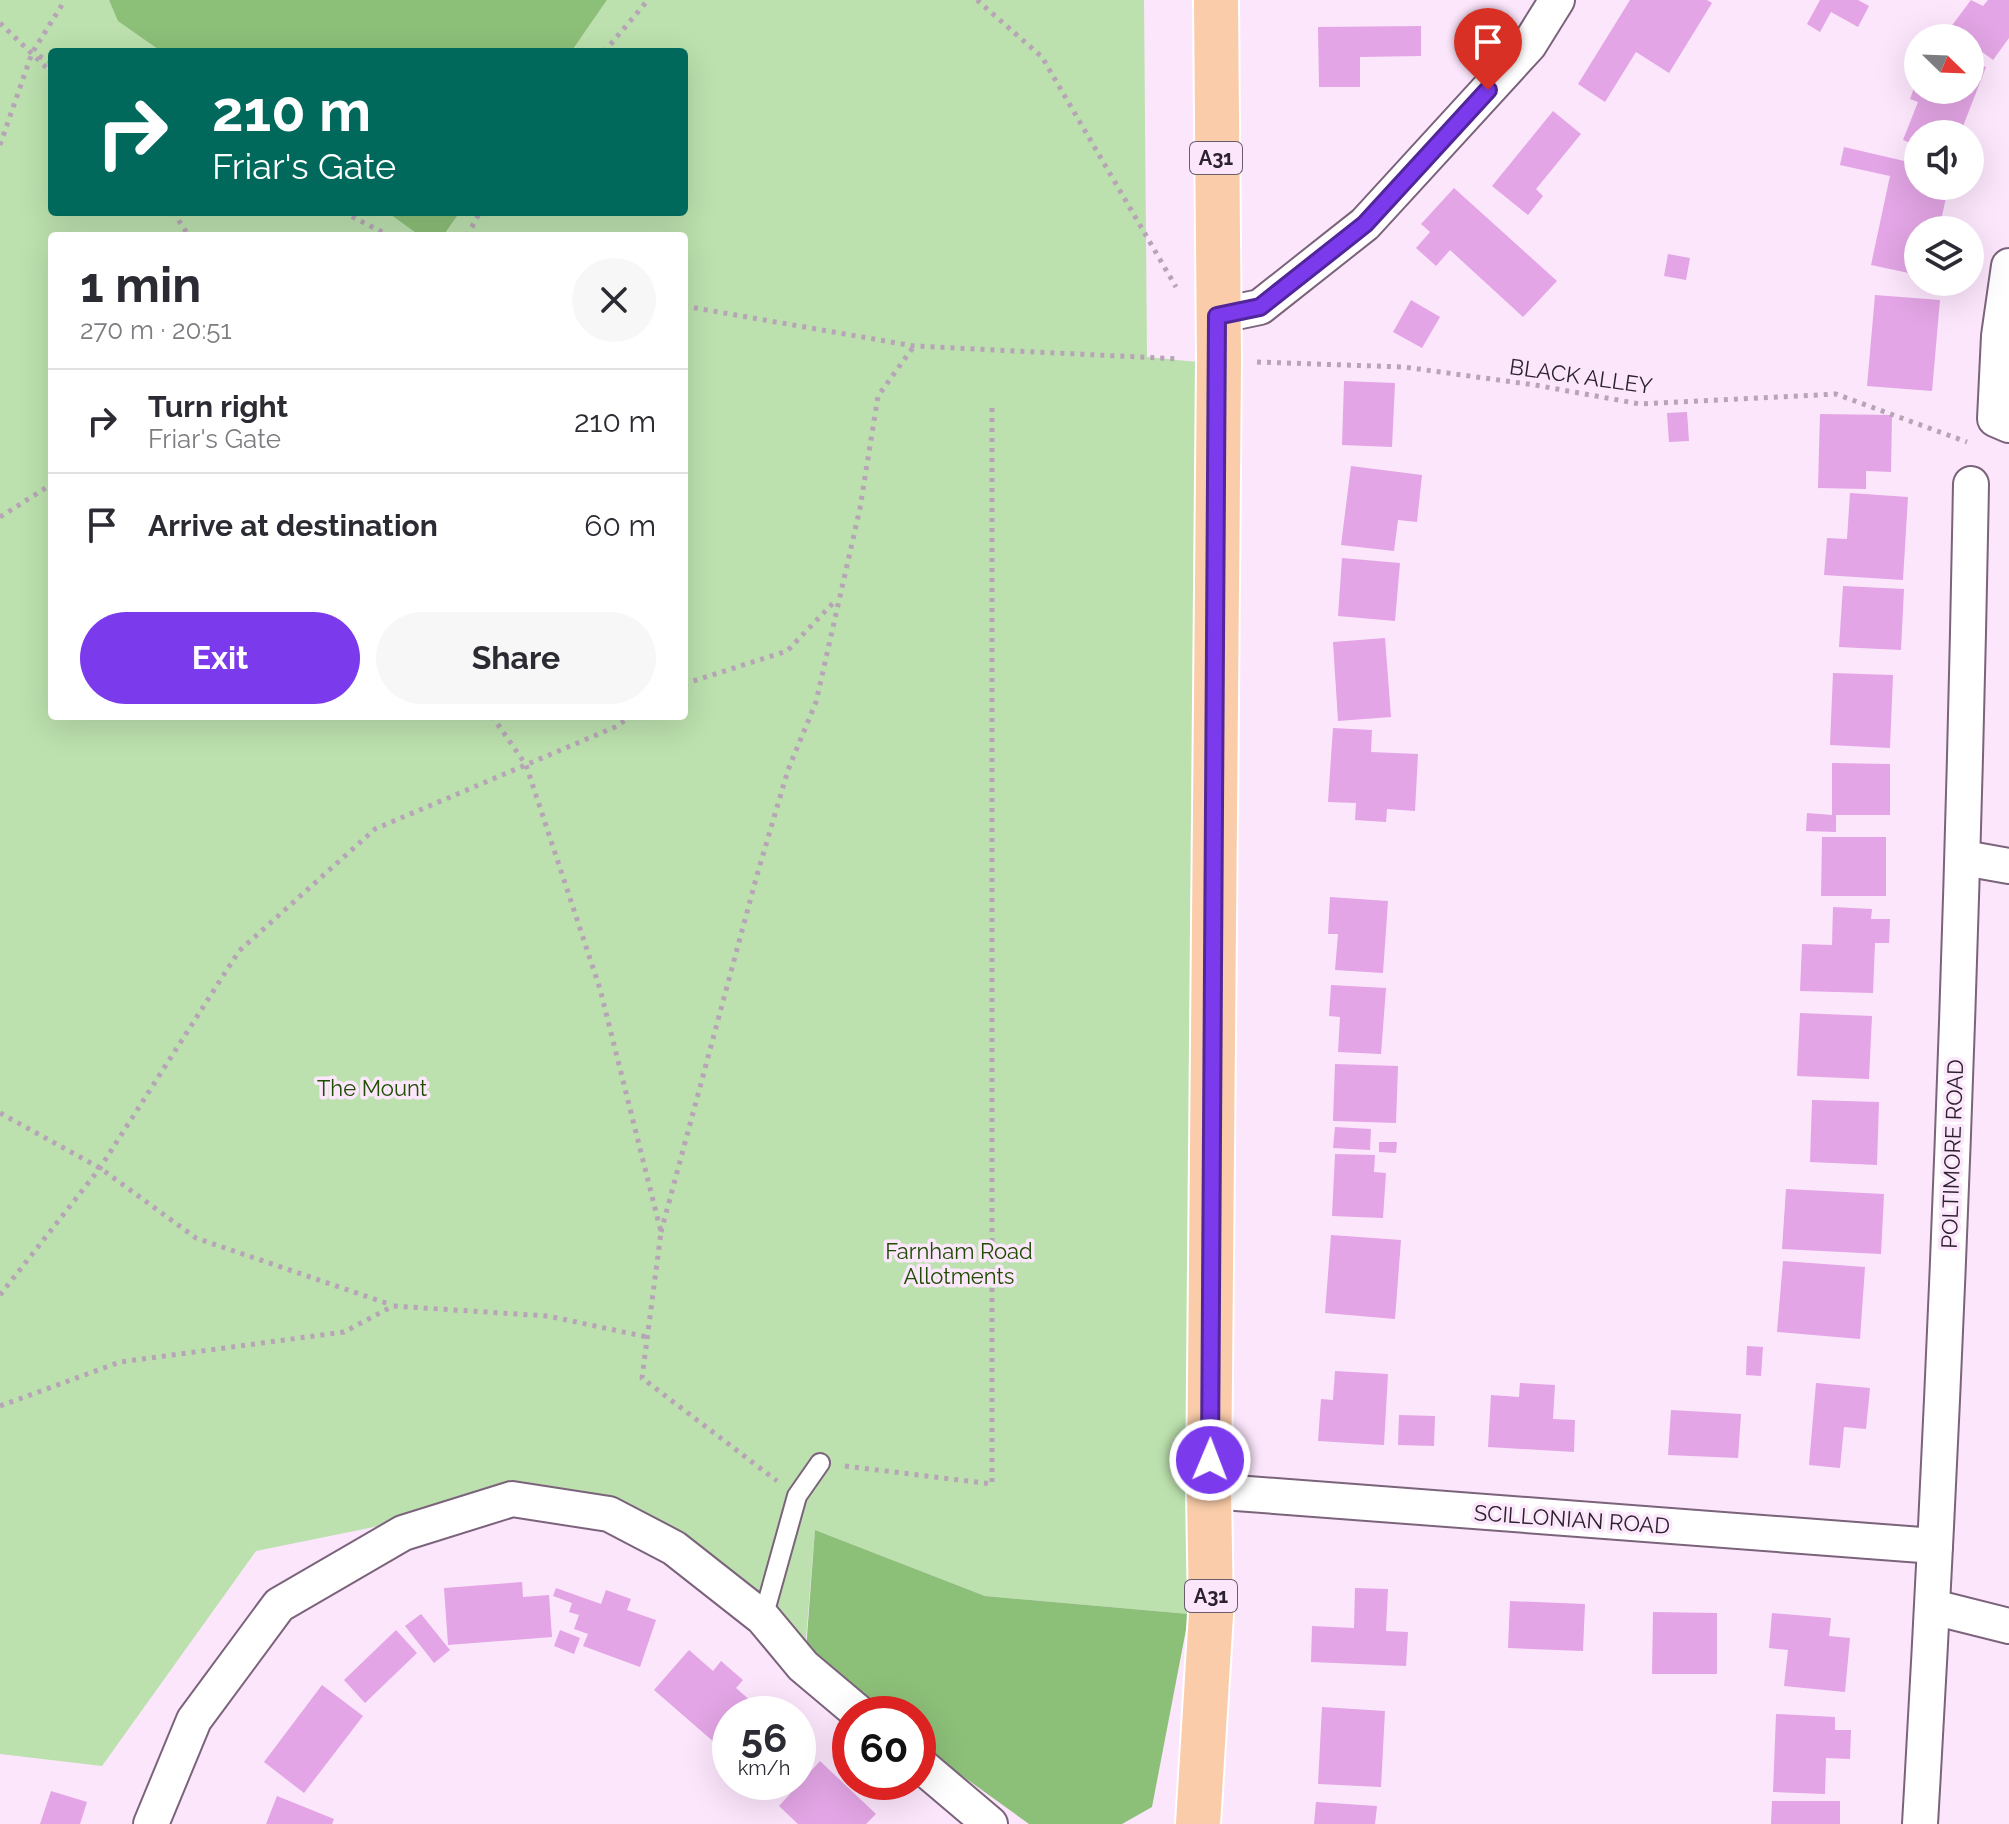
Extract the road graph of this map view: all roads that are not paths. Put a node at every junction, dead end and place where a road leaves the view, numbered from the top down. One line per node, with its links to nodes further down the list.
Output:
1 (1216, 0): 4 (main road, A31)
2 (1557, 0): 4 (street)
3 (2009, 266): 5 (street)
4 (1217, 316): 10 (main road, A31)
5 (2009, 425)
6 (1971, 484): 7 (street, POLTIMORE ROAD)
7 (1964, 858): 8 (street); 11 (street, POLTIMORE ROAD)
8 (2009, 866)
9 (820, 1463): 13 (lane)
10 (1209, 1491): 11 (street, SCILLONIAN ROAD); 19 (main road, A31)
11 (1935, 1546): 12 (street, POLTIMORE ROAD)
12 (1933, 1607): 14 (street); 20 (street, POLTIMORE ROAD)
13 (763, 1618): 15 (street); 17 (street)
14 (2009, 1626)
15 (839, 1696)
16 (936, 1778): 18 (street)
17 (151, 1824)
18 (990, 1824)
19 (1198, 1824)
20 (1920, 1824)

